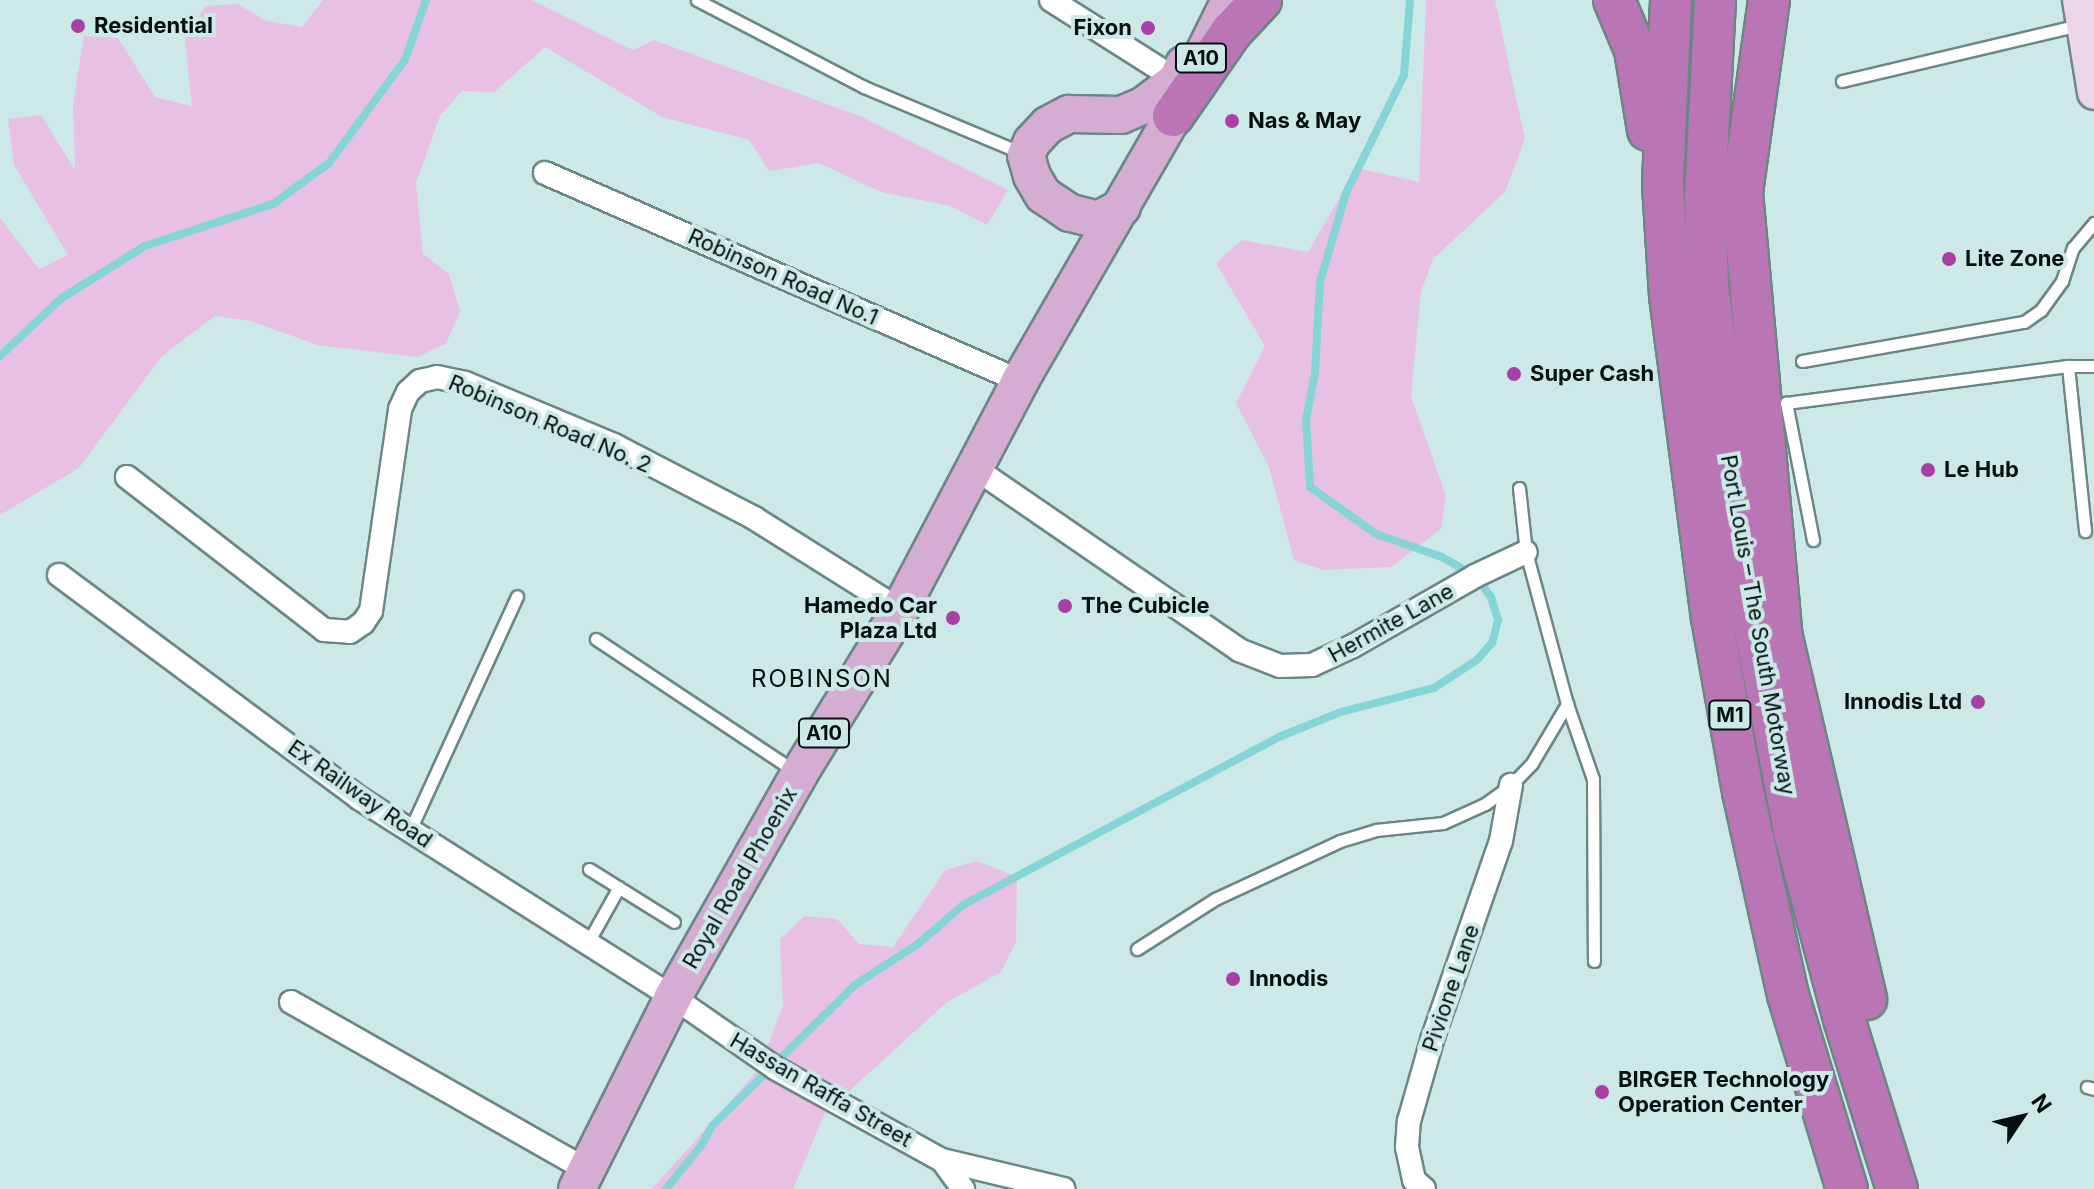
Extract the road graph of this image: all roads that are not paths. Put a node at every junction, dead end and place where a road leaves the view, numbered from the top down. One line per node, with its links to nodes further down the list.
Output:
1 (697, 0): 14 (lane)
2 (1051, 0): 13 (street)
3 (1212, 0): 13 (main road)
4 (1230, 0): 13 (main road, A10)
5 (1261, 0): 13 (highway)
6 (1614, 0): 20 (highway)
7 (1671, 0): 20 (highway, Port Louis – The South Motorway / M1)
8 (1715, 0): 37 (highway, Port Louis – The South Motorway / M1)
9 (1769, 0): 34 (highway)
10 (2081, 12): 11 (lane); 12 (street)
11 (1842, 81)
12 (2094, 93)
13 (1175, 98): 14 (main road); 16 (main road, A10)
14 (1026, 155): 17 (main road)
15 (545, 173): 24 (street, Robinson Road No.1)
16 (1122, 207): 17 (main road); 19 (main road, A10)
17 (1070, 213): 19 (main road)
18 (2094, 223): 21 (lane)
19 (1078, 280): 24 (main road, Royal Road Phoenix / A10)
20 (1670, 296): 51 (highway, Port Louis – The South Motorway / M1)
21 (1802, 361)
22 (2068, 366): 23 (lane); 28 (lane); 29 (lane)
23 (2094, 366)
24 (1020, 381): 25 (main road, Royal Road Phoenix / A10)
25 (973, 467): 30 (street, Hermite Lane); 33 (main road, Royal Road Phoenix / A10)
26 (127, 477): 33 (street, Robinson Road No. 2)
27 (1519, 488): 30 (lane)
28 (2085, 531)
29 (1813, 540)
30 (1526, 552): 36 (lane)
31 (59, 575): 40 (street, Ex Railway Road)
32 (517, 596): 40 (lane)
33 (900, 610): 38 (main road, Royal Road Phoenix / A10)
34 (1781, 633): 37 (highway); 50 (highway)
35 (596, 639): 38 (lane)
36 (1567, 704): 39 (lane); 46 (lane)
37 (1772, 723): 49 (highway, Port Louis – The South Motorway / M1)
38 (799, 774): 47 (main road, Royal Road Phoenix / A10)
39 (1511, 785): 45 (lane); 56 (street, Pivione Lane)
40 (410, 830): 44 (street, Ex Railway Road)
41 (589, 869): 42 (lane)
42 (619, 887): 43 (lane); 44 (lane)
43 (674, 922)
44 (587, 944): 47 (street, Ex Railway Road)
45 (1137, 949)
46 (1594, 961)
47 (673, 997): 52 (street, Hassan Raffa Street); 53 (main road, Royal Road Phoenix / A10)
48 (291, 1002): 53 (street)
49 (1844, 1019): 50 (highway); 59 (highway, Port Louis – The South Motorway / M1)
50 (1892, 1111): 60 (highway)
51 (1826, 1127): 57 (highway); 58 (highway, Port Louis – The South Motorway / M1)
52 (942, 1160): 54 (street, Hassan Raffa Street); 55 (street)
53 (583, 1180)
54 (963, 1189)
55 (1064, 1189)
56 (1424, 1189)
57 (1838, 1189)
58 (1847, 1189)
59 (1897, 1189)
60 (1925, 1189)

